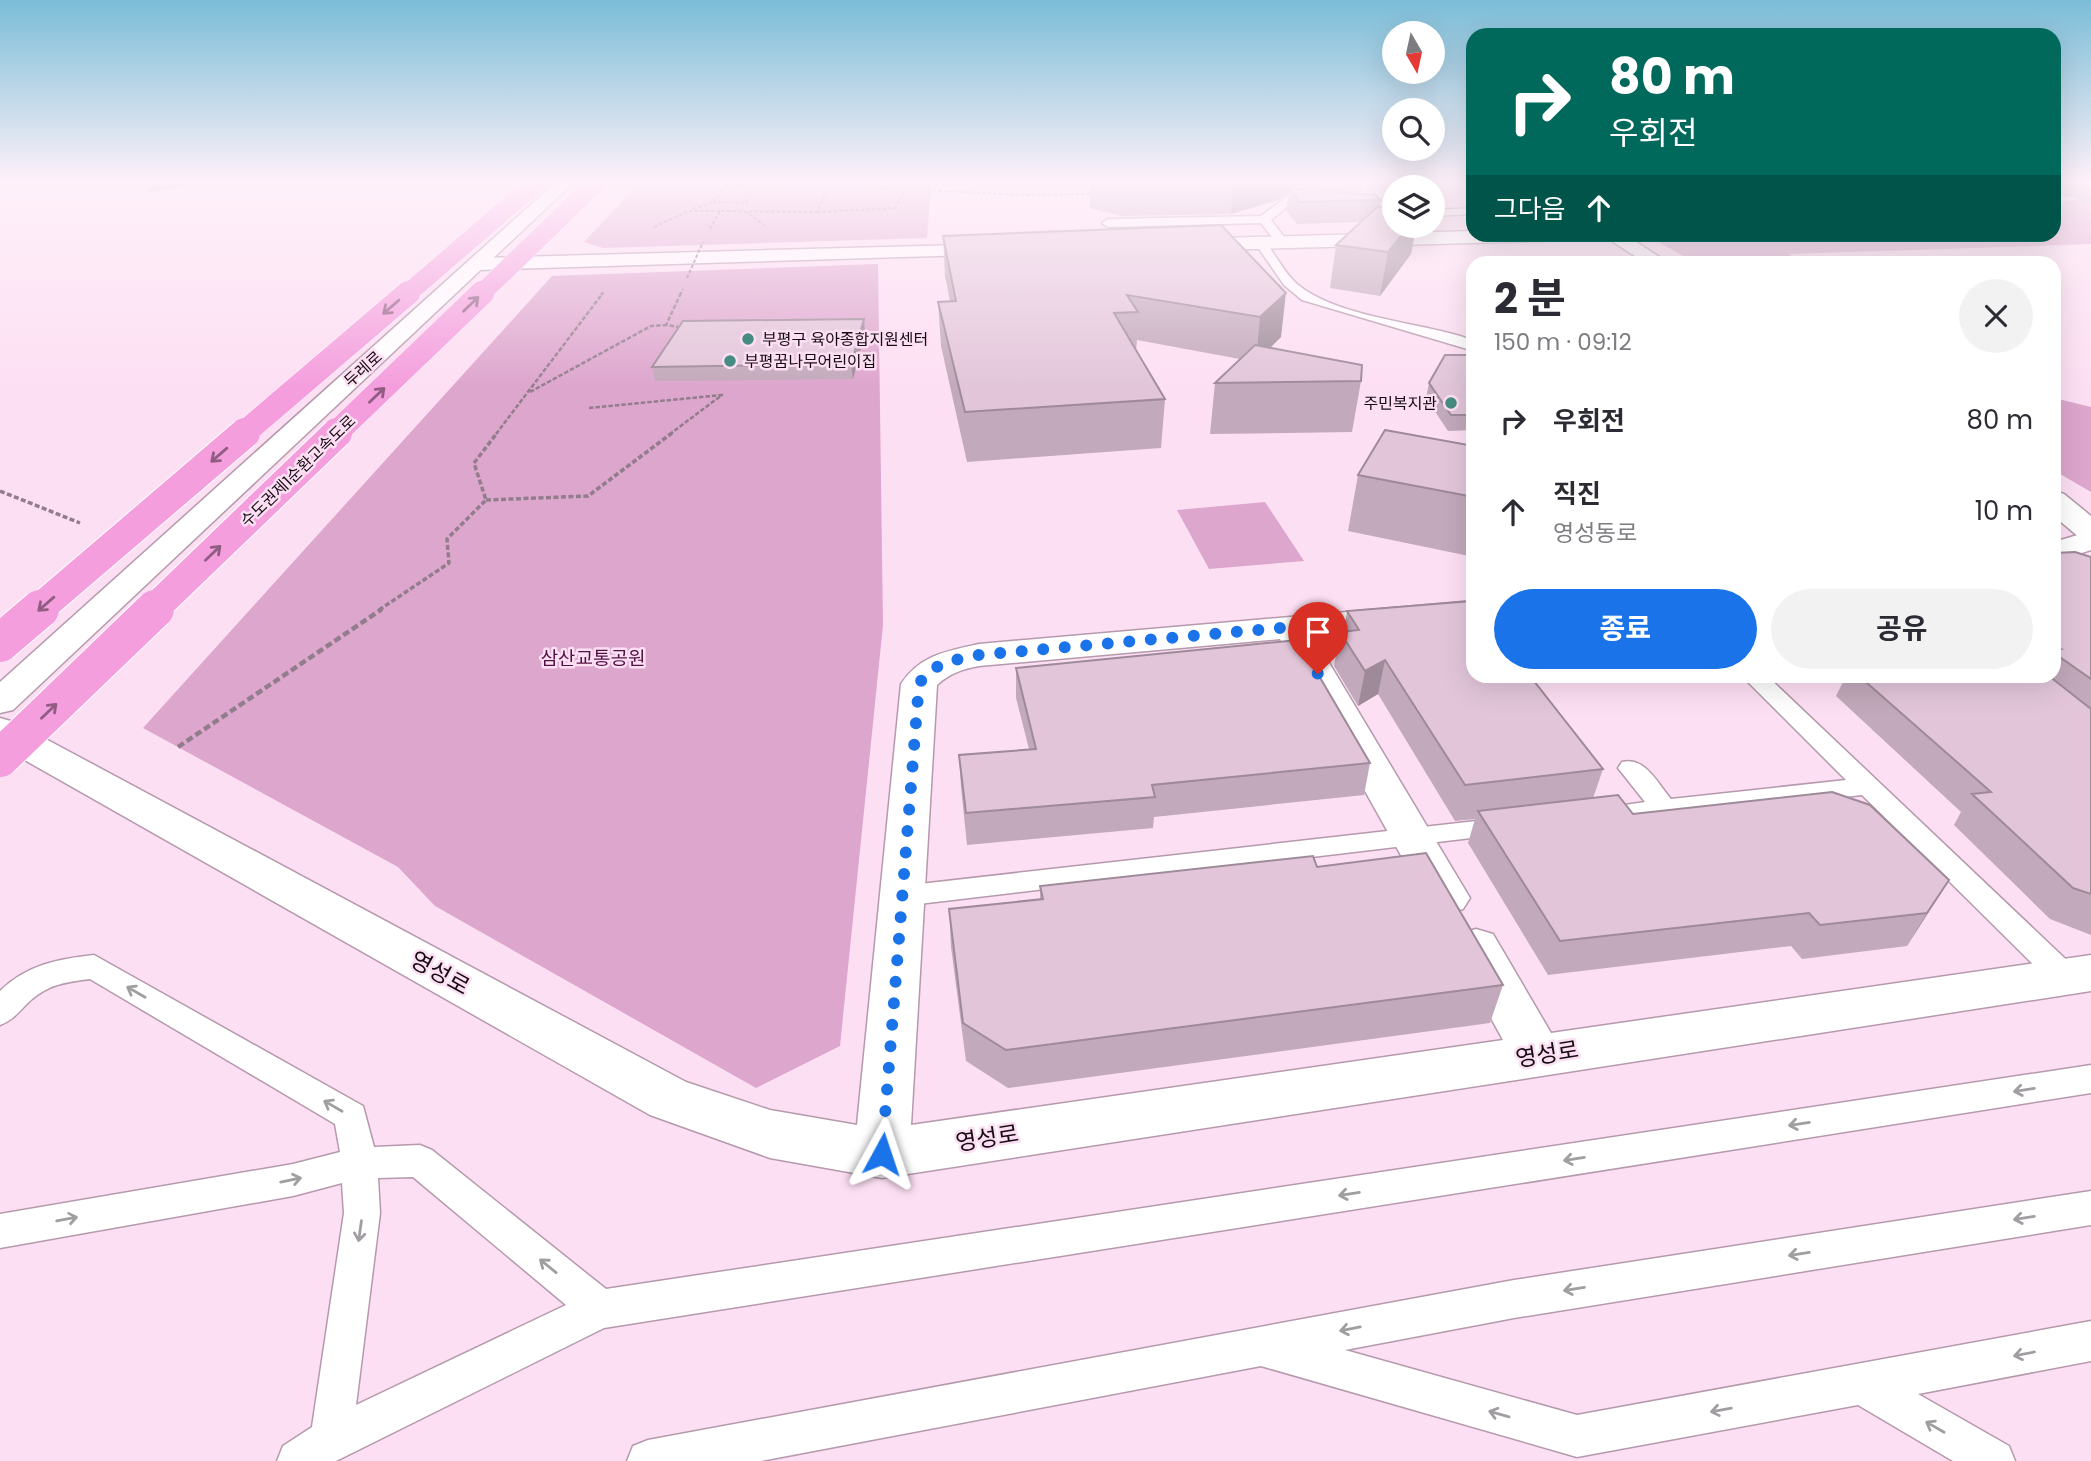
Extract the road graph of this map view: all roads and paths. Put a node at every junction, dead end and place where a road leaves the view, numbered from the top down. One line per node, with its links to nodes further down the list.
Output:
1 (457, 251): 23 (highway, one-way to 23, bridge)
2 (493, 251): 7 (street, 두레로)
3 (525, 251): 28 (highway, 수도권제1순환고속도로, one-way to 3, bridge)
4 (699, 251): 8 (path, bridge)
5 (967, 251): 7 (street)
6 (1267, 251): 13 (lane)
7 (479, 264): 25 (street, 두레로)
8 (687, 278)
9 (611, 282): 14 (path)
10 (679, 300): 11 (path)
11 (667, 325): 12 (path); 14 (path)
12 (694, 330)
13 (1466, 343)
14 (528, 393): 16 (path)
15 (589, 408): 16 (path)
16 (486, 500): 27 (path)
17 (2061, 506): 18 (street)
18 (2091, 531)
19 (2091, 540): 20 (street)
20 (2061, 551)
21 (1466, 612): 22 (street)
22 (1291, 627): 34 (street); 35 (street)
23 (0, 643)
24 (1761, 683): 30 (lane, 영성로)
25 (0, 702)
26 (0, 730): 40 (street, 영성로)
27 (178, 747)
28 (0, 758)
29 (1631, 768): 31 (lane)
30 (1868, 786): 31 (lane); 36 (lane, 영성로)
31 (1665, 809): 32 (lane)
32 (1572, 820)
33 (1532, 824): 34 (lane)
34 (1413, 838): 35 (lane); 38 (street)
35 (902, 896): 40 (street)
36 (2078, 975): 38 (street, 영성로)
37 (0, 1012): 41 (lane, one-way to 37)
38 (1538, 1056): 40 (street, 영성로)
39 (2091, 1079): 44 (lane, one-way to 44)
40 (882, 1154)
41 (359, 1163): 43 (lane, one-way to 41); 44 (lane, one-way to 41); 48 (lane, one-way to 48)
42 (2091, 1208): 46 (lane, one-way to 46)
43 (0, 1231)
44 (600, 1309): 48 (lane)
45 (2091, 1341): 47 (lane, one-way to 47)
46 (1261, 1346): 47 (lane, one-way to 46); 50 (lane)
47 (1861, 1384): 51 (lane, one-way to 47)
48 (331, 1439): 49 (lane)
49 (298, 1461)
50 (648, 1461)
51 (1994, 1461)

